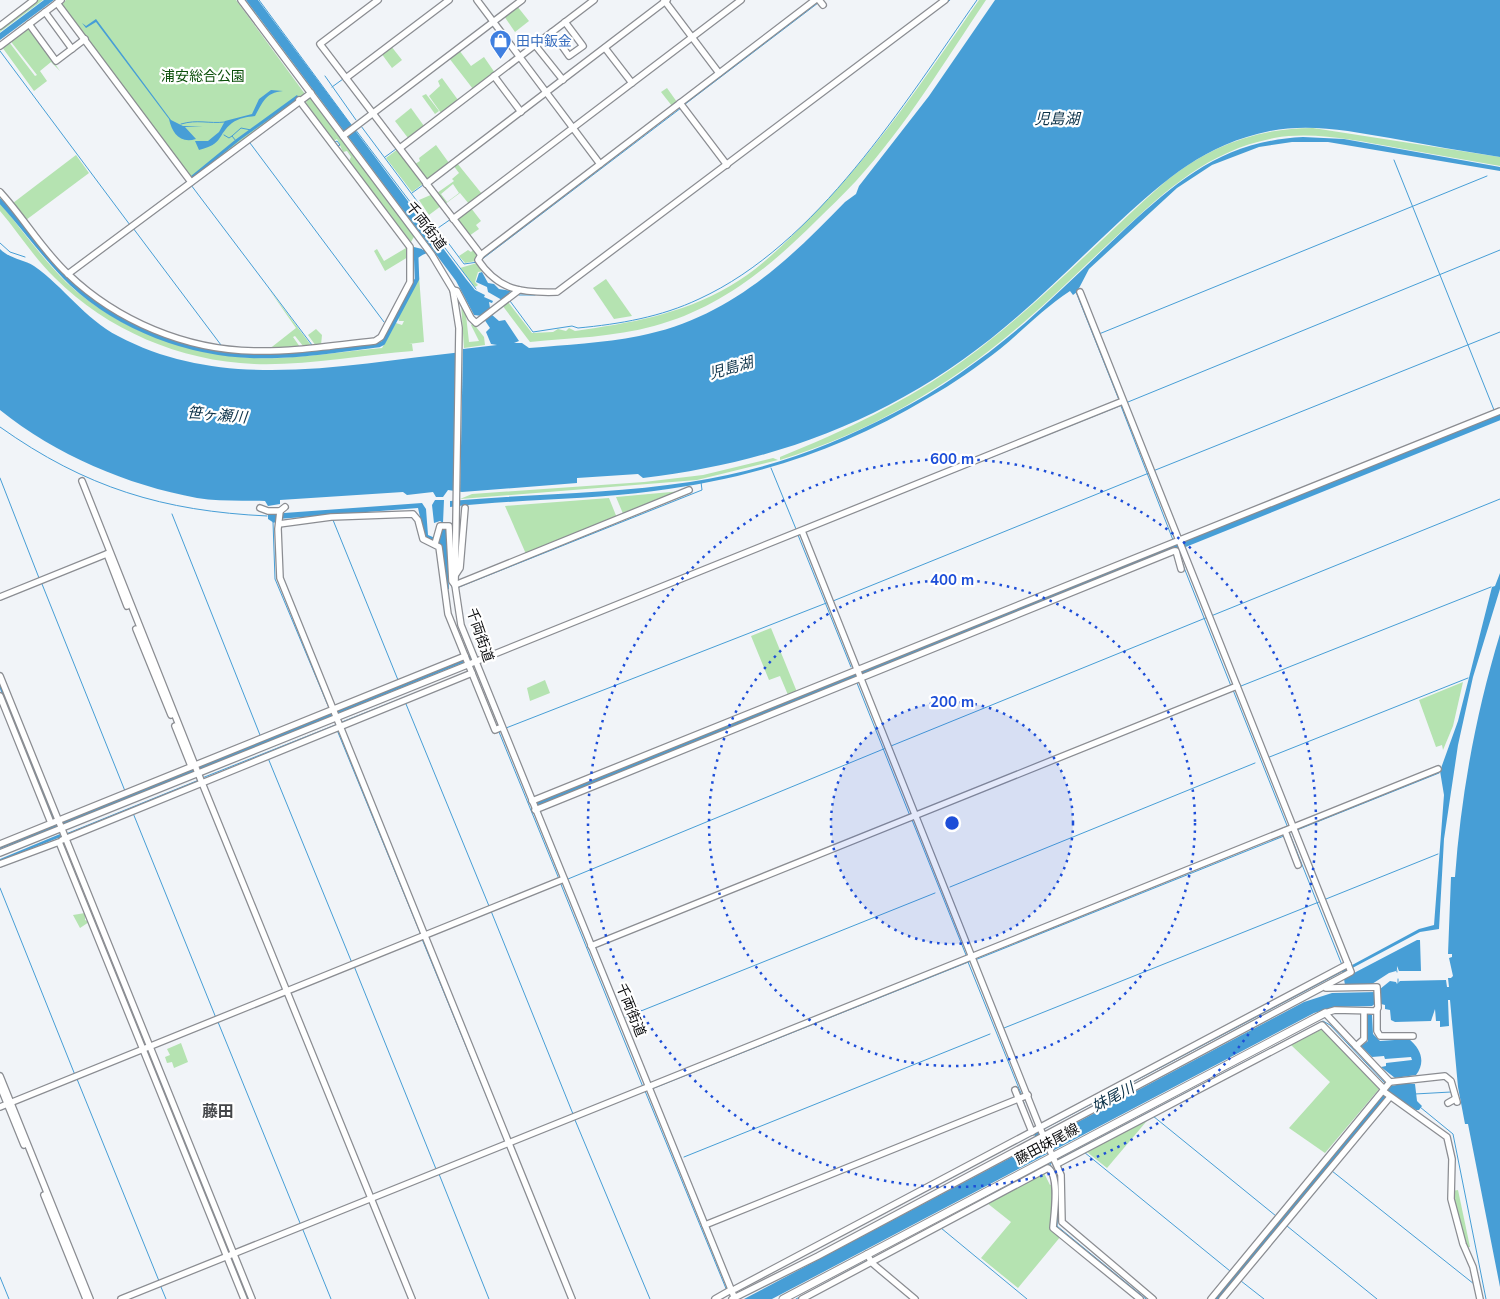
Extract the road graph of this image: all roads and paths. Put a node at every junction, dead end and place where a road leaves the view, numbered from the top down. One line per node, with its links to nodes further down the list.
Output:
1 (34, 0): 17 (street)
2 (241, 0): 32 (street, 千両街道)
3 (378, 0): 28 (street)
4 (450, 0): 28 (street)
5 (477, 0): 14 (street)
6 (522, 0): 14 (street)
7 (594, 0): 15 (street)
8 (741, 0): 19 (street)
9 (945, 0): 41 (street)
10 (59, 1): 13 (street); 20 (street)
11 (665, 1): 19 (street); 23 (street)
12 (819, 2): 26 (street)
13 (45, 12): 16 (street); 24 (street)
14 (493, 22): 25 (street); 36 (street)
15 (565, 22): 18 (street); 18 (street)
16 (29, 24): 22 (street); 24 (street)
17 (0, 26)
18 (552, 32): 21 (street)
19 (692, 37): 26 (street); 30 (street)
20 (84, 40): 24 (street); 42 (street)
21 (535, 45): 25 (street); 29 (street)
22 (0, 46)
23 (605, 48): 29 (street); 30 (street)
24 (72, 49)
25 (519, 57): 27 (street); 31 (street)
26 (719, 73): 34 (street)
27 (494, 76): 35 (street); 39 (street)
28 (346, 78): 36 (street)
29 (563, 80): 31 (street)
30 (632, 83): 37 (street)
31 (547, 92): 35 (street); 37 (street)
32 (311, 93): 33 (street); 38 (street, 千両街道)
33 (299, 100): 42 (street); 47 (street)
34 (682, 105): 40 (street); 41 (street)
35 (521, 111): 43 (street)
36 (373, 113): 38 (street); 39 (street)
37 (573, 128): 40 (street); 45 (street)
38 (344, 135): 46 (street, 千両街道)
39 (400, 148): 43 (street)
40 (600, 164): 48 (street)
41 (727, 165): 51 (street)
42 (190, 183): 49 (street)
43 (426, 184): 45 (street)
44 (0, 192): 49 (street)
45 (454, 219): 48 (street)
46 (419, 237): 47 (street); 50 (street, 千両街道)
47 (410, 247): 49 (street)
48 (479, 259): 51 (street)
49 (68, 274)
50 (453, 290): 51 (street); 65 (street, 千両街道)
51 (519, 290)
52 (1080, 292): 53 (street)
53 (1122, 403): 60 (street); 62 (street)
54 (1497, 411): 62 (street)
55 (82, 481): 63 (street)
56 (689, 490): 66 (street)
57 (260, 508): 59 (street)
58 (466, 508): 65 (street)
59 (281, 516): 61 (street); 75 (street)
60 (801, 532): 69 (street); 72 (street)
61 (436, 540): 66 (street); 68 (street)
62 (1178, 546): 64 (street); 72 (street); 72 (street); 73 (street)
63 (108, 553): 67 (street); 79 (street)
64 (1181, 569)
65 (456, 574): 66 (street, 千両街道)
66 (456, 585): 69 (street, 千両街道)
67 (0, 598)
68 (466, 660): 69 (street); 70 (street); 75 (street); 75 (street)
69 (475, 662): 76 (street, 千両街道)
70 (472, 673): 75 (street); 76 (street)
71 (0, 676): 77 (street)
72 (858, 676): 80 (street); 81 (street); 82 (street)
73 (1234, 687): 82 (street); 84 (street)
74 (0, 696): 77 (street)
75 (336, 720): 79 (street); 79 (street); 79 (street); 90 (street)
76 (499, 728): 80 (street, 千両街道)
77 (25, 750): 83 (street)
78 (1438, 769): 84 (street)
79 (198, 775): 83 (street); 83 (street); 83 (street); 95 (street)
80 (532, 801): 81 (street, 千両街道)
81 (536, 810): 89 (street, 千両街道)
82 (914, 817): 91 (street); 92 (street)
83 (59, 830): 85 (street); 86 (street); 87 (street); 101 (street)
84 (1290, 831): 88 (street); 92 (street); 93 (street)
85 (0, 844)
86 (0, 853)
87 (0, 864)
88 (1298, 865)
89 (561, 880): 90 (street); 91 (street, 千両街道)
90 (422, 935): 95 (street); 115 (street)
91 (591, 946): 105 (street, 千両街道)
92 (973, 959): 105 (street); 109 (street)
93 (1347, 966): 94 (street); 114 (street)
94 (1323, 988): 96 (street); 114 (street)
95 (286, 992): 101 (street); 118 (street)
96 (1377, 1009): 97 (street); 99 (street)
97 (1364, 1011): 98 (street); 100 (street)
98 (1324, 1013): 100 (street); 107 (main road, 藤田妹尾線)
99 (1413, 1036)
100 (1356, 1046): 103 (street)
101 (146, 1048): 111 (street); 121 (street)
102 (0, 1076): 111 (street)
103 (1390, 1082): 108 (street); 110 (street)
104 (0, 1086): 111 (street)
105 (645, 1088): 115 (street); 119 (street, 千両街道)
106 (1015, 1090): 109 (street)
107 (1183, 1093): 108 (street); 116 (main road, 藤田妹尾線); 116 (street)
108 (1386, 1093): 124 (street); 124 (street); 141 (street)
109 (1022, 1098): 113 (street); 114 (street); 119 (street)
110 (1448, 1103)
111 (9, 1104): 112 (street); 126 (street); 127 (street)
112 (0, 1107)
113 (1032, 1132): 114 (street); 120 (street)
114 (1042, 1132): 116 (street); 120 (street)
115 (507, 1144): 118 (street); 132 (street)
116 (1055, 1159): 117 (street); 122 (main road, 藤田妹尾線)
117 (1058, 1189): 122 (street); 123 (street); 123 (street)
118 (370, 1199): 121 (street); 131 (street)
119 (705, 1225): 125 (street, 千両街道)
120 (816, 1251): 125 (street); 133 (street)
121 (230, 1255): 128 (street); 129 (street); 130 (street)
122 (869, 1259): 134 (main road, 藤田妹尾線); 135 (street); 136 (street)
123 (1098, 1259): 137 (street); 138 (street)
124 (1238, 1275): 139 (street); 140 (street)
125 (734, 1298)
126 (86, 1299)
127 (90, 1299)
128 (121, 1299)
129 (244, 1299)
130 (252, 1299)
131 (412, 1299)
132 (572, 1299)
133 (715, 1299)
134 (783, 1299)
135 (802, 1299)
136 (915, 1299)
137 (1140, 1299)
138 (1153, 1299)
139 (1211, 1299)
140 (1222, 1299)
141 (1480, 1299)

